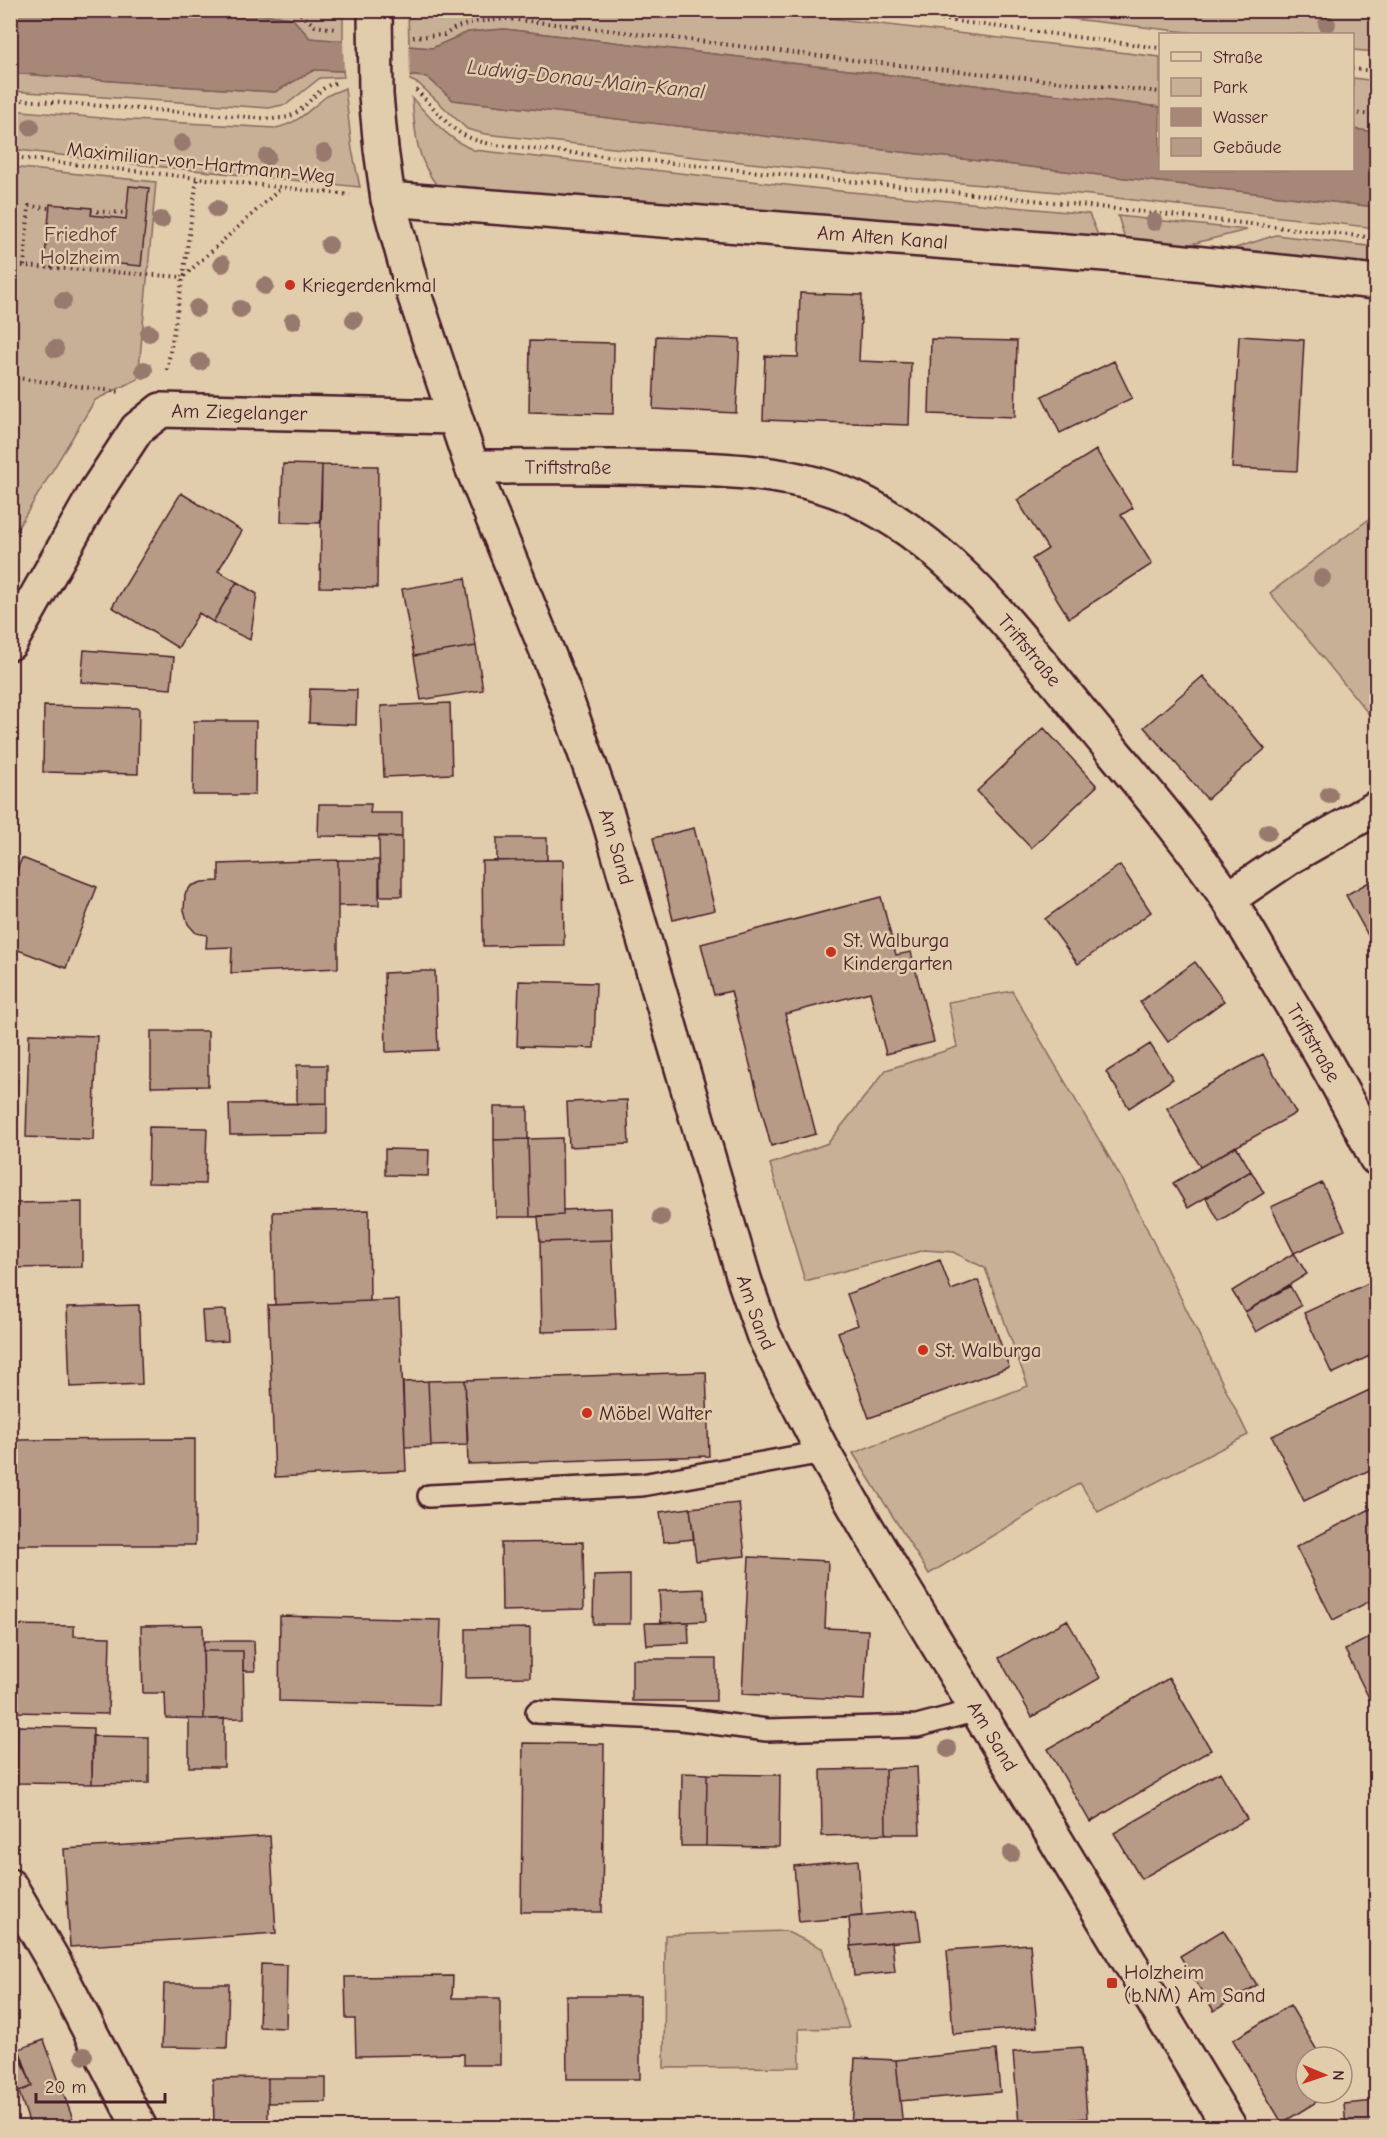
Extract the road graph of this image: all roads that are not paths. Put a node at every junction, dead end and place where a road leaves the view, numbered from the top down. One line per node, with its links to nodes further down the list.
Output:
1 (375, 10): 2 (street, Am Sand, bridge)
2 (388, 199): 3 (street, Am Alten Kanal); 4 (street, Am Sand)
3 (1377, 282)
4 (454, 417): 5 (street, Am Sand); 6 (street, Am Ziegelanger)
5 (472, 467): 8 (street, Triftstraße); 10 (street, Am Sand)
6 (10, 643)
7 (1377, 808): 8 (street)
8 (1228, 899): 9 (street, Triftstraße)
9 (1377, 1158)
10 (824, 1452): 11 (lane); 12 (street, Am Sand)
11 (429, 1497)
12 (976, 1710): 13 (lane); 16 (street, Am Sand)
13 (537, 1712)
14 (10, 1886): 15 (street)
15 (140, 2127)
16 (1230, 2127)

